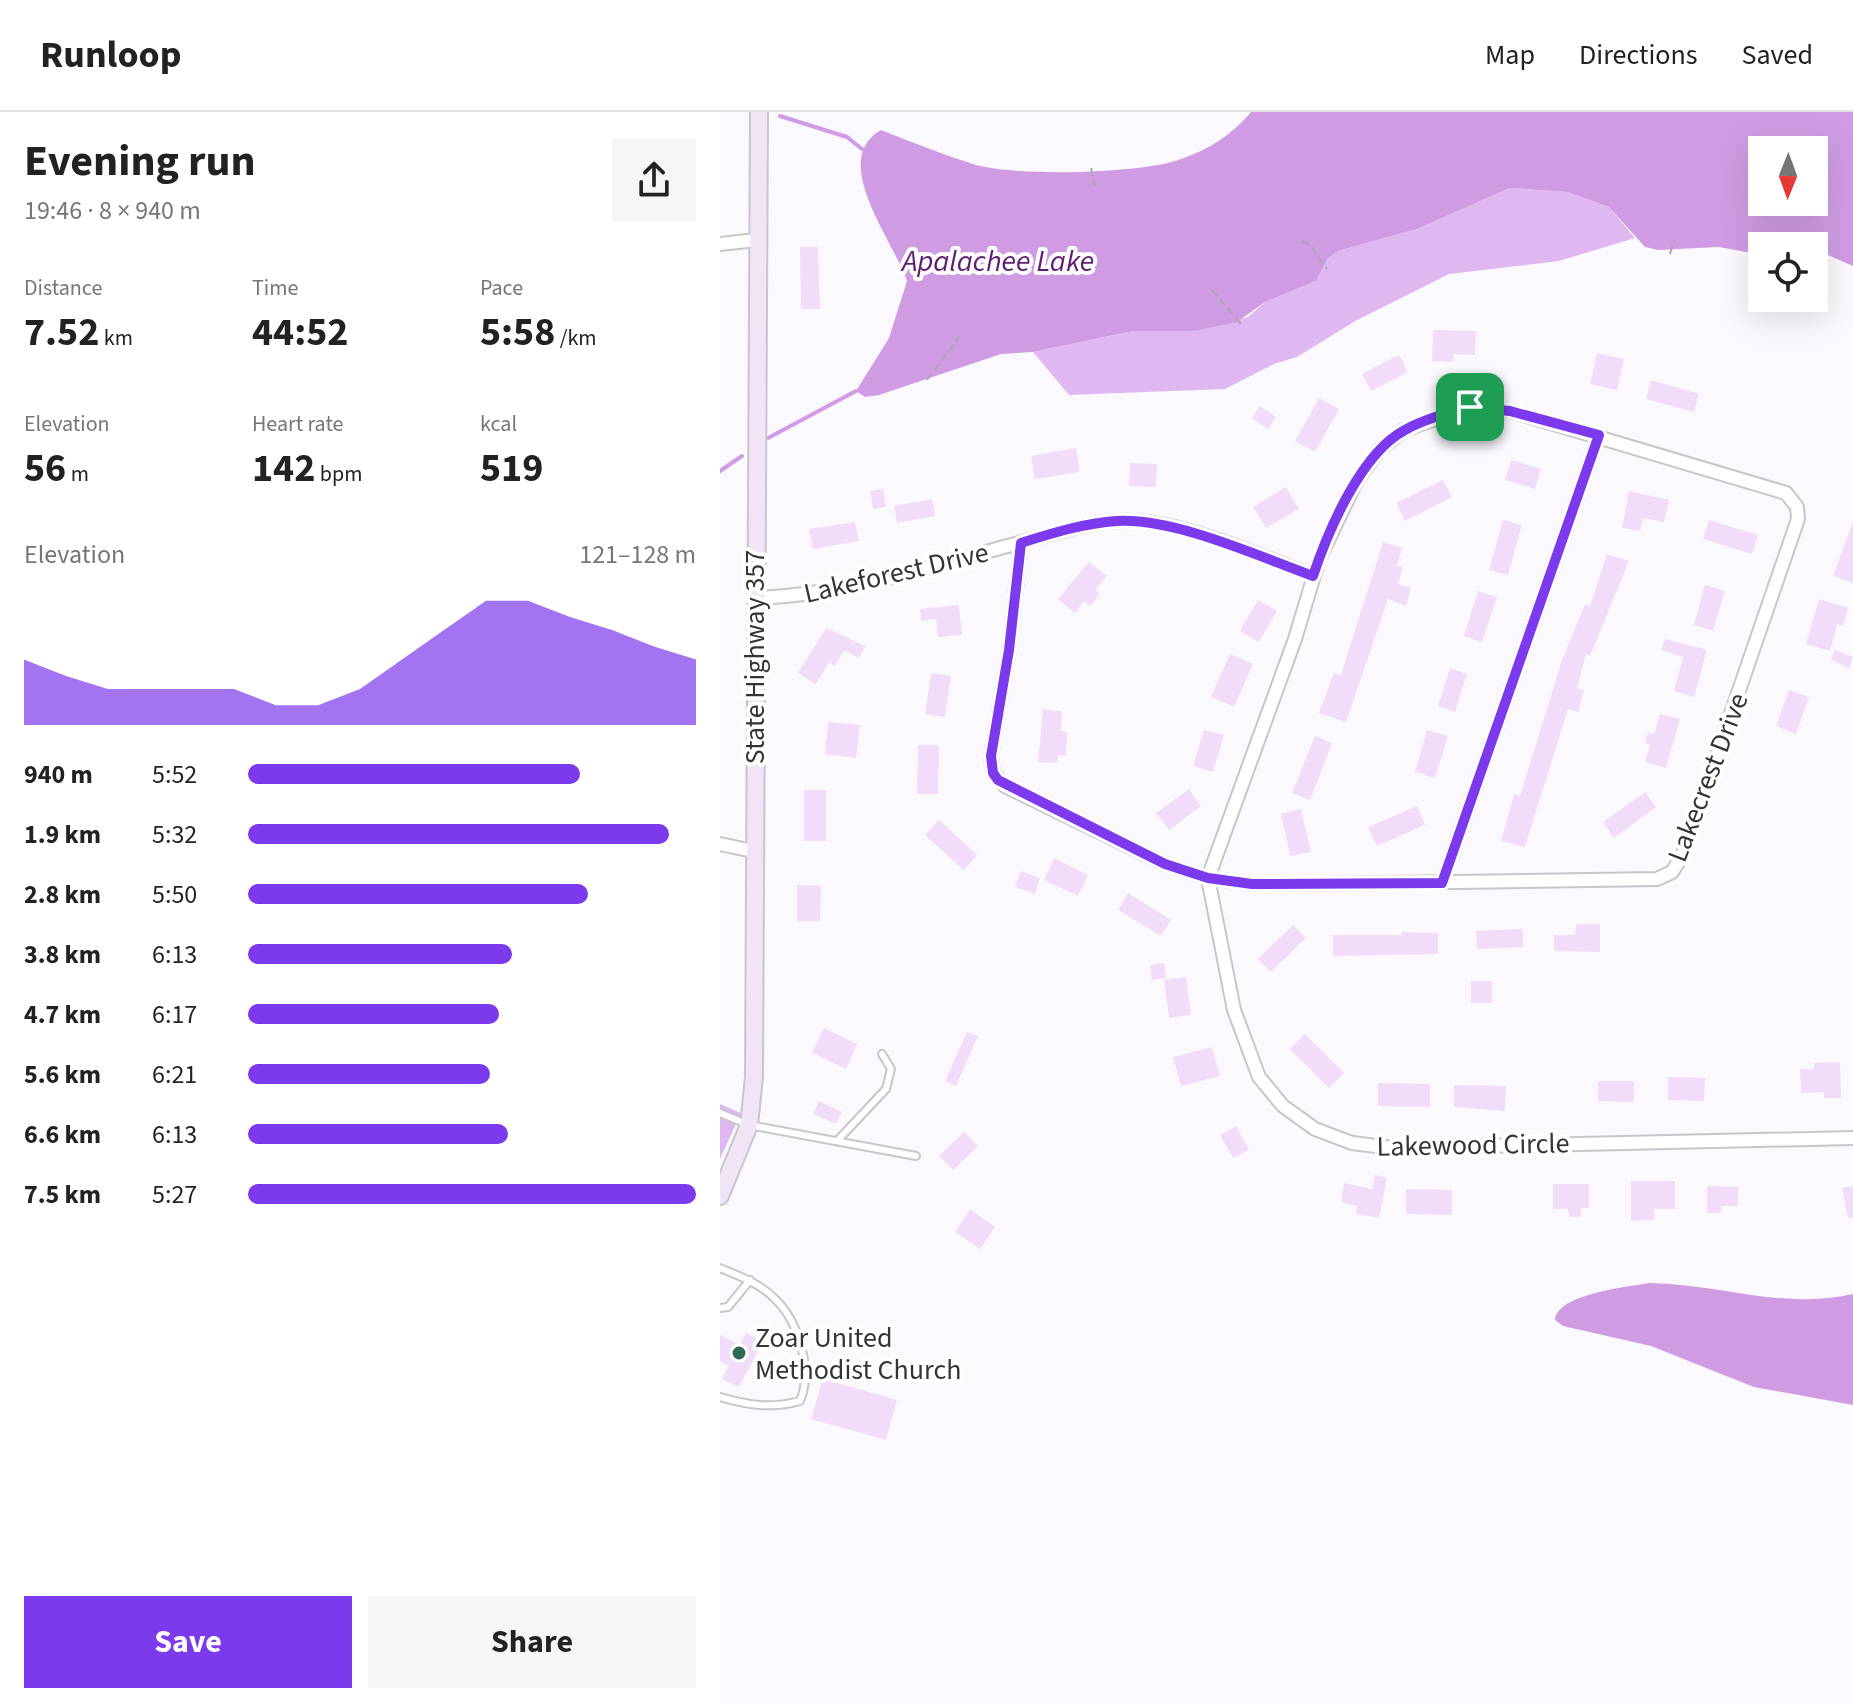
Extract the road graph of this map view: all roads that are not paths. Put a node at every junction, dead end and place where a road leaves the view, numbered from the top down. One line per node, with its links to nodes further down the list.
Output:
1 (759, 112): 2 (main road, State Highway 357)
2 (756, 240): 3 (street); 7 (main road, State Highway 357)
3 (720, 244)
4 (1599, 435): 6 (street); 11 (street); 11 (street, Lakecrest Drive)
5 (1021, 543): 6 (street, Lakeforest Drive); 7 (street, Lakeforest Drive); 10 (street, Lakecrest Drive)
6 (1313, 576): 10 (street)
7 (755, 598): 9 (main road, State Highway 357)
8 (720, 844): 9 (street)
9 (753, 851): 14 (main road, State Highway 357)
10 (1208, 878): 11 (street, Lakecrest Drive); 15 (street, Lakewood Circle)
11 (1442, 883)
12 (882, 1054): 16 (lane)
13 (720, 1113): 14 (lane)
14 (749, 1125): 16 (lane); 18 (main road, State Highway 357)
15 (1853, 1138)
16 (838, 1140): 17 (lane)
17 (916, 1156)
18 (720, 1196)
19 (720, 1268): 20 (lane)
20 (750, 1280): 21 (lane); 22 (lane)
21 (720, 1308)
22 (720, 1397)

